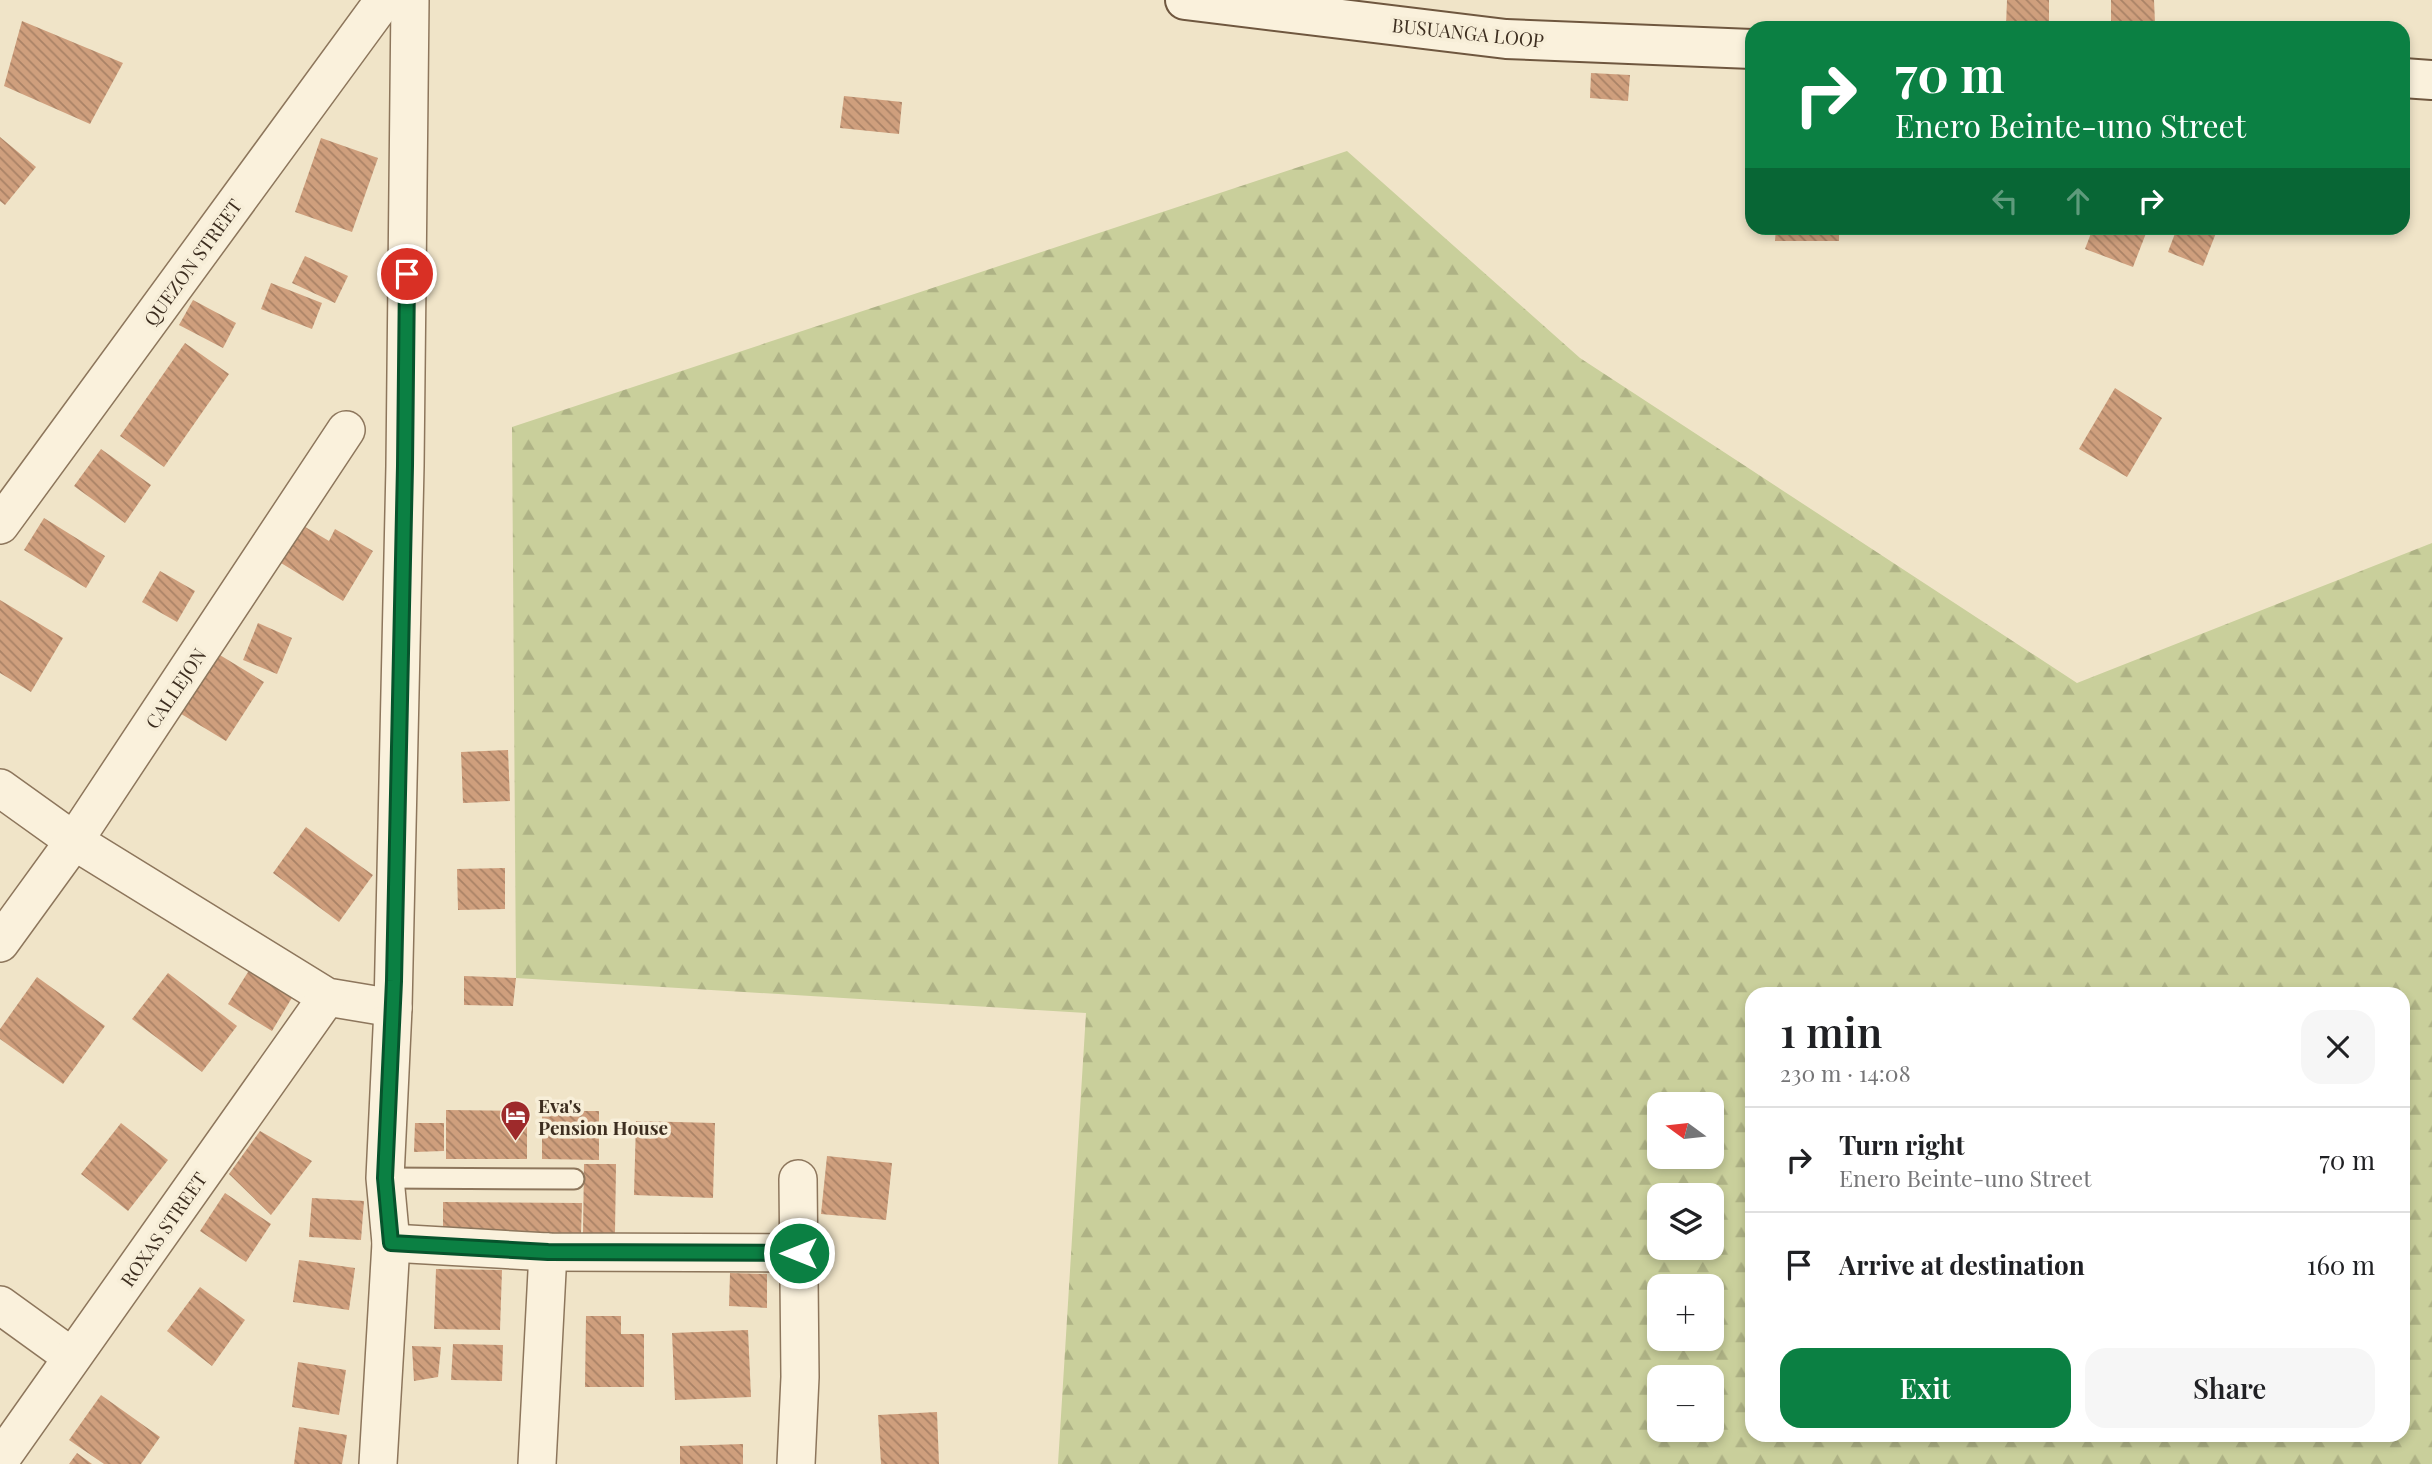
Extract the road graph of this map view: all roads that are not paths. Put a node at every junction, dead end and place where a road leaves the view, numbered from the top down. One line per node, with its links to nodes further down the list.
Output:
1 (384, 0): 8 (street, QUEZON STREET)
2 (410, 0): 13 (street)
3 (1185, 0): 4 (main road, BUSUANGA LOOP)
4 (1745, 49)
5 (2410, 78): 6 (main road)
6 (2432, 80)
7 (346, 430): 10 (street, CALLEJON)
8 (0, 524)
9 (0, 788): 10 (street)
10 (74, 841): 11 (street, CALLEJON); 12 (street)
11 (0, 943)
12 (327, 998): 13 (street); 21 (street, ROXAS STREET)
13 (393, 1008): 14 (street)
14 (385, 1178): 16 (lane); 17 (street)
15 (798, 1179): 19 (street)
16 (574, 1180)
17 (391, 1243): 18 (street); 23 (street)
18 (548, 1252): 19 (street); 24 (street)
19 (799, 1253): 25 (street)
20 (0, 1305): 21 (street)
21 (72, 1357): 22 (street, ROXAS STREET)
22 (0, 1460)
23 (378, 1464)
24 (537, 1464)
25 (796, 1464)

